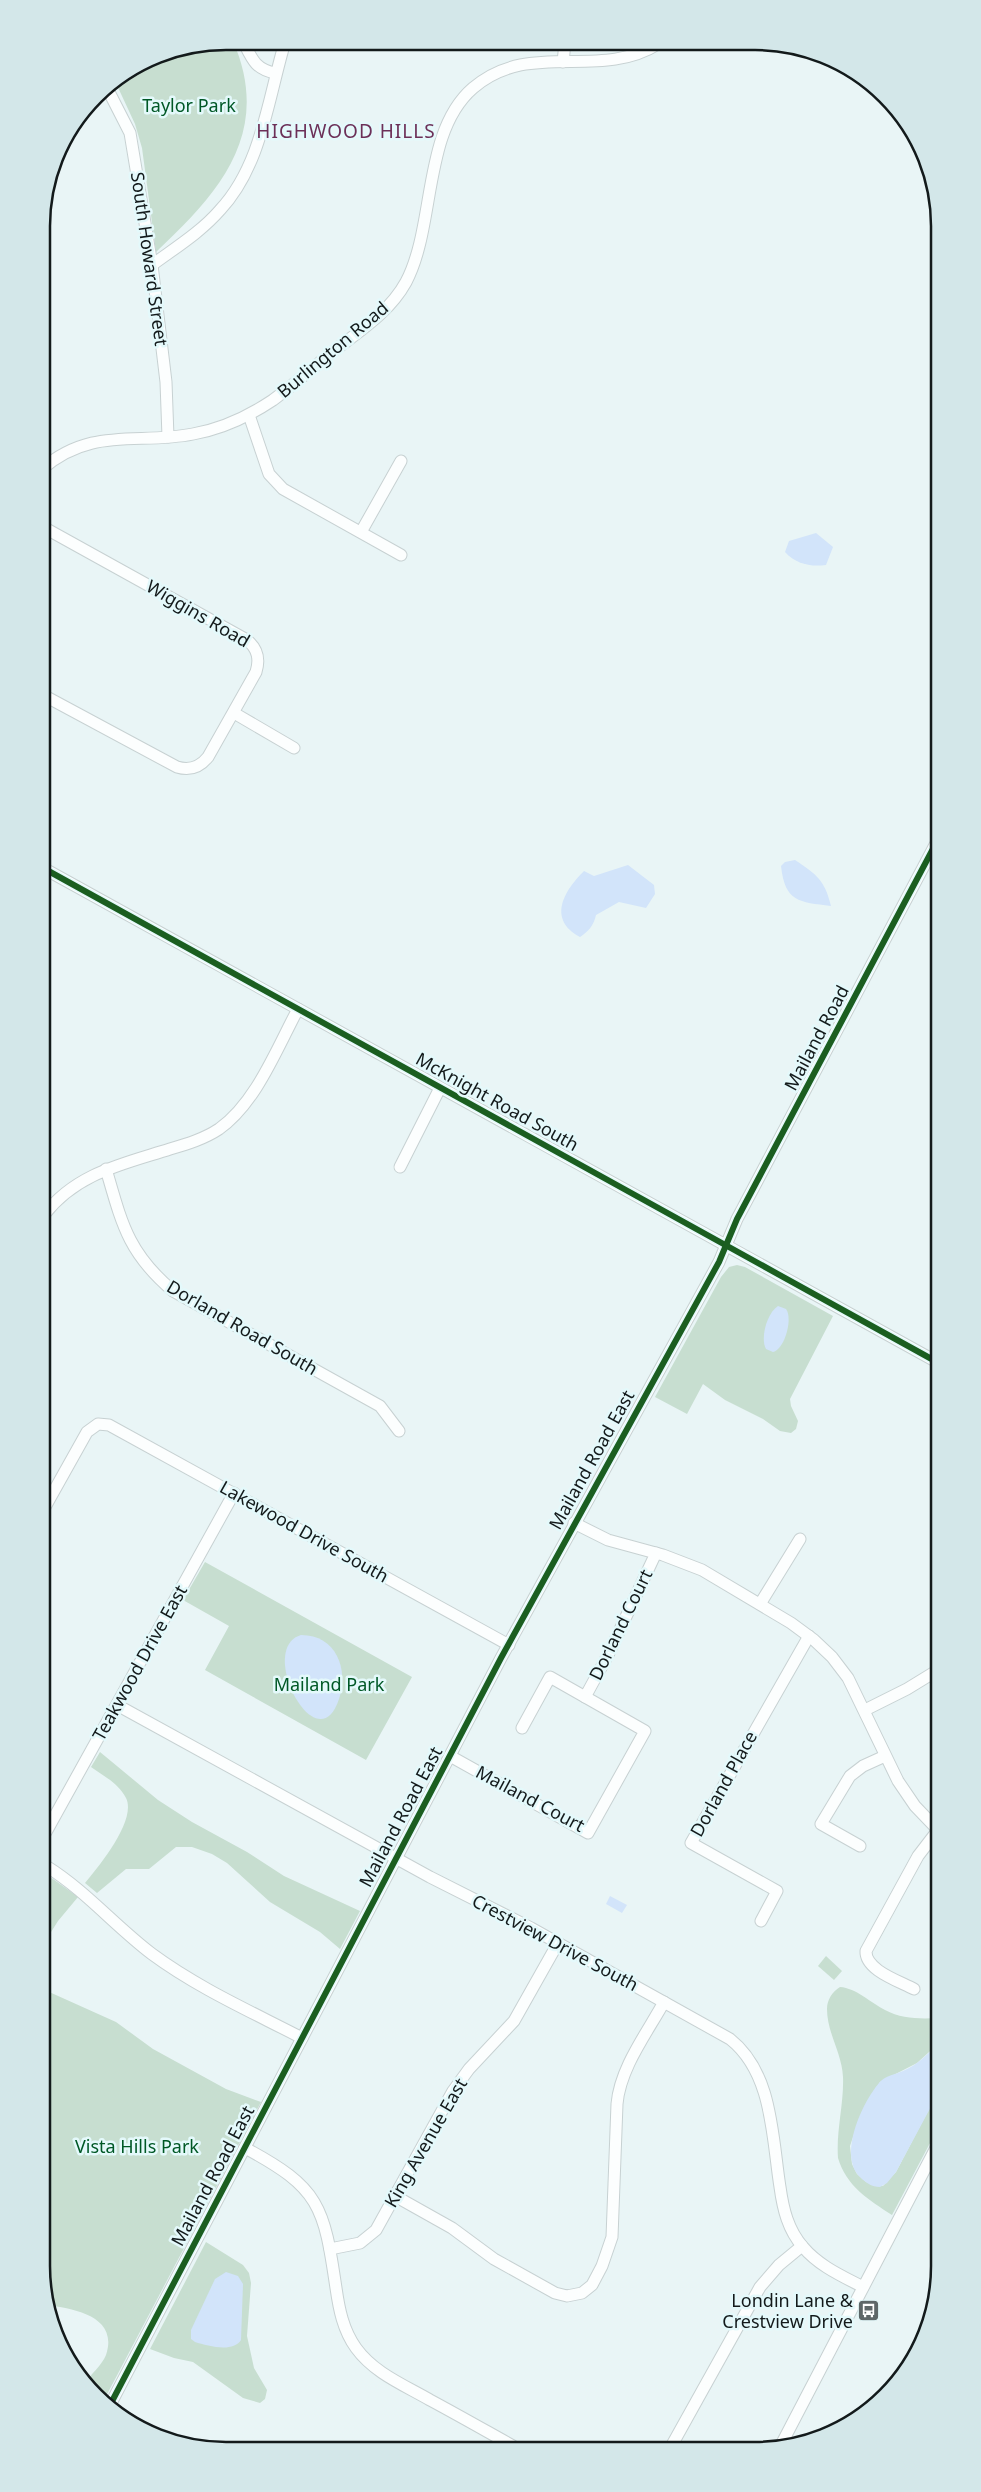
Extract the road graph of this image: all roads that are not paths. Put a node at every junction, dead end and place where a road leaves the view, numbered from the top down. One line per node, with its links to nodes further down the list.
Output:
1 (248, 50): 6 (street)
2 (282, 50): 6 (street)
3 (564, 50): 5 (street)
4 (646, 50): 5 (street, Burlington Road)
5 (563, 62): 9 (street, Burlington Road)
6 (275, 73): 8 (street)
7 (110, 94): 8 (street, South Howard Street)
8 (152, 265): 10 (street, South Howard Street)
9 (249, 415): 10 (street, Burlington Road); 14 (street)
10 (168, 437): 12 (street, Burlington Road)
11 (401, 461): 14 (street)
12 (50, 465)
13 (50, 531): 17 (street, Wiggins Road)
14 (361, 532): 15 (street)
15 (401, 555)
16 (50, 699): 17 (street, Wiggins Road)
17 (234, 713): 18 (street)
18 (294, 748)
19 (931, 853): 26 (street, Mailand Road)
20 (50, 871): 21 (street, McKnight Road South)
21 (298, 1009): 22 (street, McKnight Road South); 24 (street)
22 (440, 1088): 23 (street); 26 (street, McKnight Road South)
23 (400, 1167)
24 (106, 1169): 25 (street); 28 (street, Dorland Road South)
25 (50, 1209)
26 (725, 1245): 27 (street, McKnight Road South); 31 (street, Mailand Road East)
27 (931, 1359)
28 (399, 1431)
29 (234, 1493): 30 (street, Lakewood Drive South); 36 (street, Lakewood Drive South); 39 (street, Teakwood Drive East)
30 (50, 1497)
31 (574, 1523): 33 (street); 36 (street, Mailand Road East)
32 (800, 1539): 34 (street)
33 (656, 1553): 34 (street); 38 (street, Dorland Court)
34 (760, 1604): 35 (street)
35 (809, 1636): 40 (street); 51 (street, Dorland Place)
36 (509, 1645): 43 (street, Mailand Road East)
37 (931, 1674): 40 (street)
38 (585, 1697): 41 (street, Dorland Court); 42 (street, Dorland Court)
39 (117, 1705): 46 (street, Teakwood Drive East); 49 (street, Crestview Drive South)
40 (865, 1710): 44 (street)
41 (522, 1728)
42 (645, 1731): 43 (street, Mailand Court)
43 (450, 1756): 49 (street, Mailand Road East)
44 (884, 1756): 45 (street); 48 (street)
45 (931, 1822)
46 (50, 1825)
47 (931, 1839): 53 (street)
48 (860, 1846)
49 (396, 1858): 52 (street, Crestview Drive South); 55 (street, Mailand Road East)
50 (50, 1869): 55 (street)
51 (761, 1921)
52 (558, 1943): 54 (street, Crestview Drive South); 58 (street, King Avenue East)
53 (914, 1989)
54 (664, 2002): 58 (street); 59 (street, Crestview Drive South)
55 (302, 2038): 56 (street, Mailand Road East)
56 (245, 2148): 60 (street); 62 (street, Mailand Road East)
57 (931, 2157): 61 (street)
58 (395, 2196): 60 (street, King Avenue East)
59 (802, 2246): 61 (street, Crestview Drive South); 65 (street)
60 (330, 2249): 64 (street)
61 (863, 2287): 63 (street)
62 (113, 2400)
63 (784, 2439)
64 (506, 2442)
65 (674, 2442)

